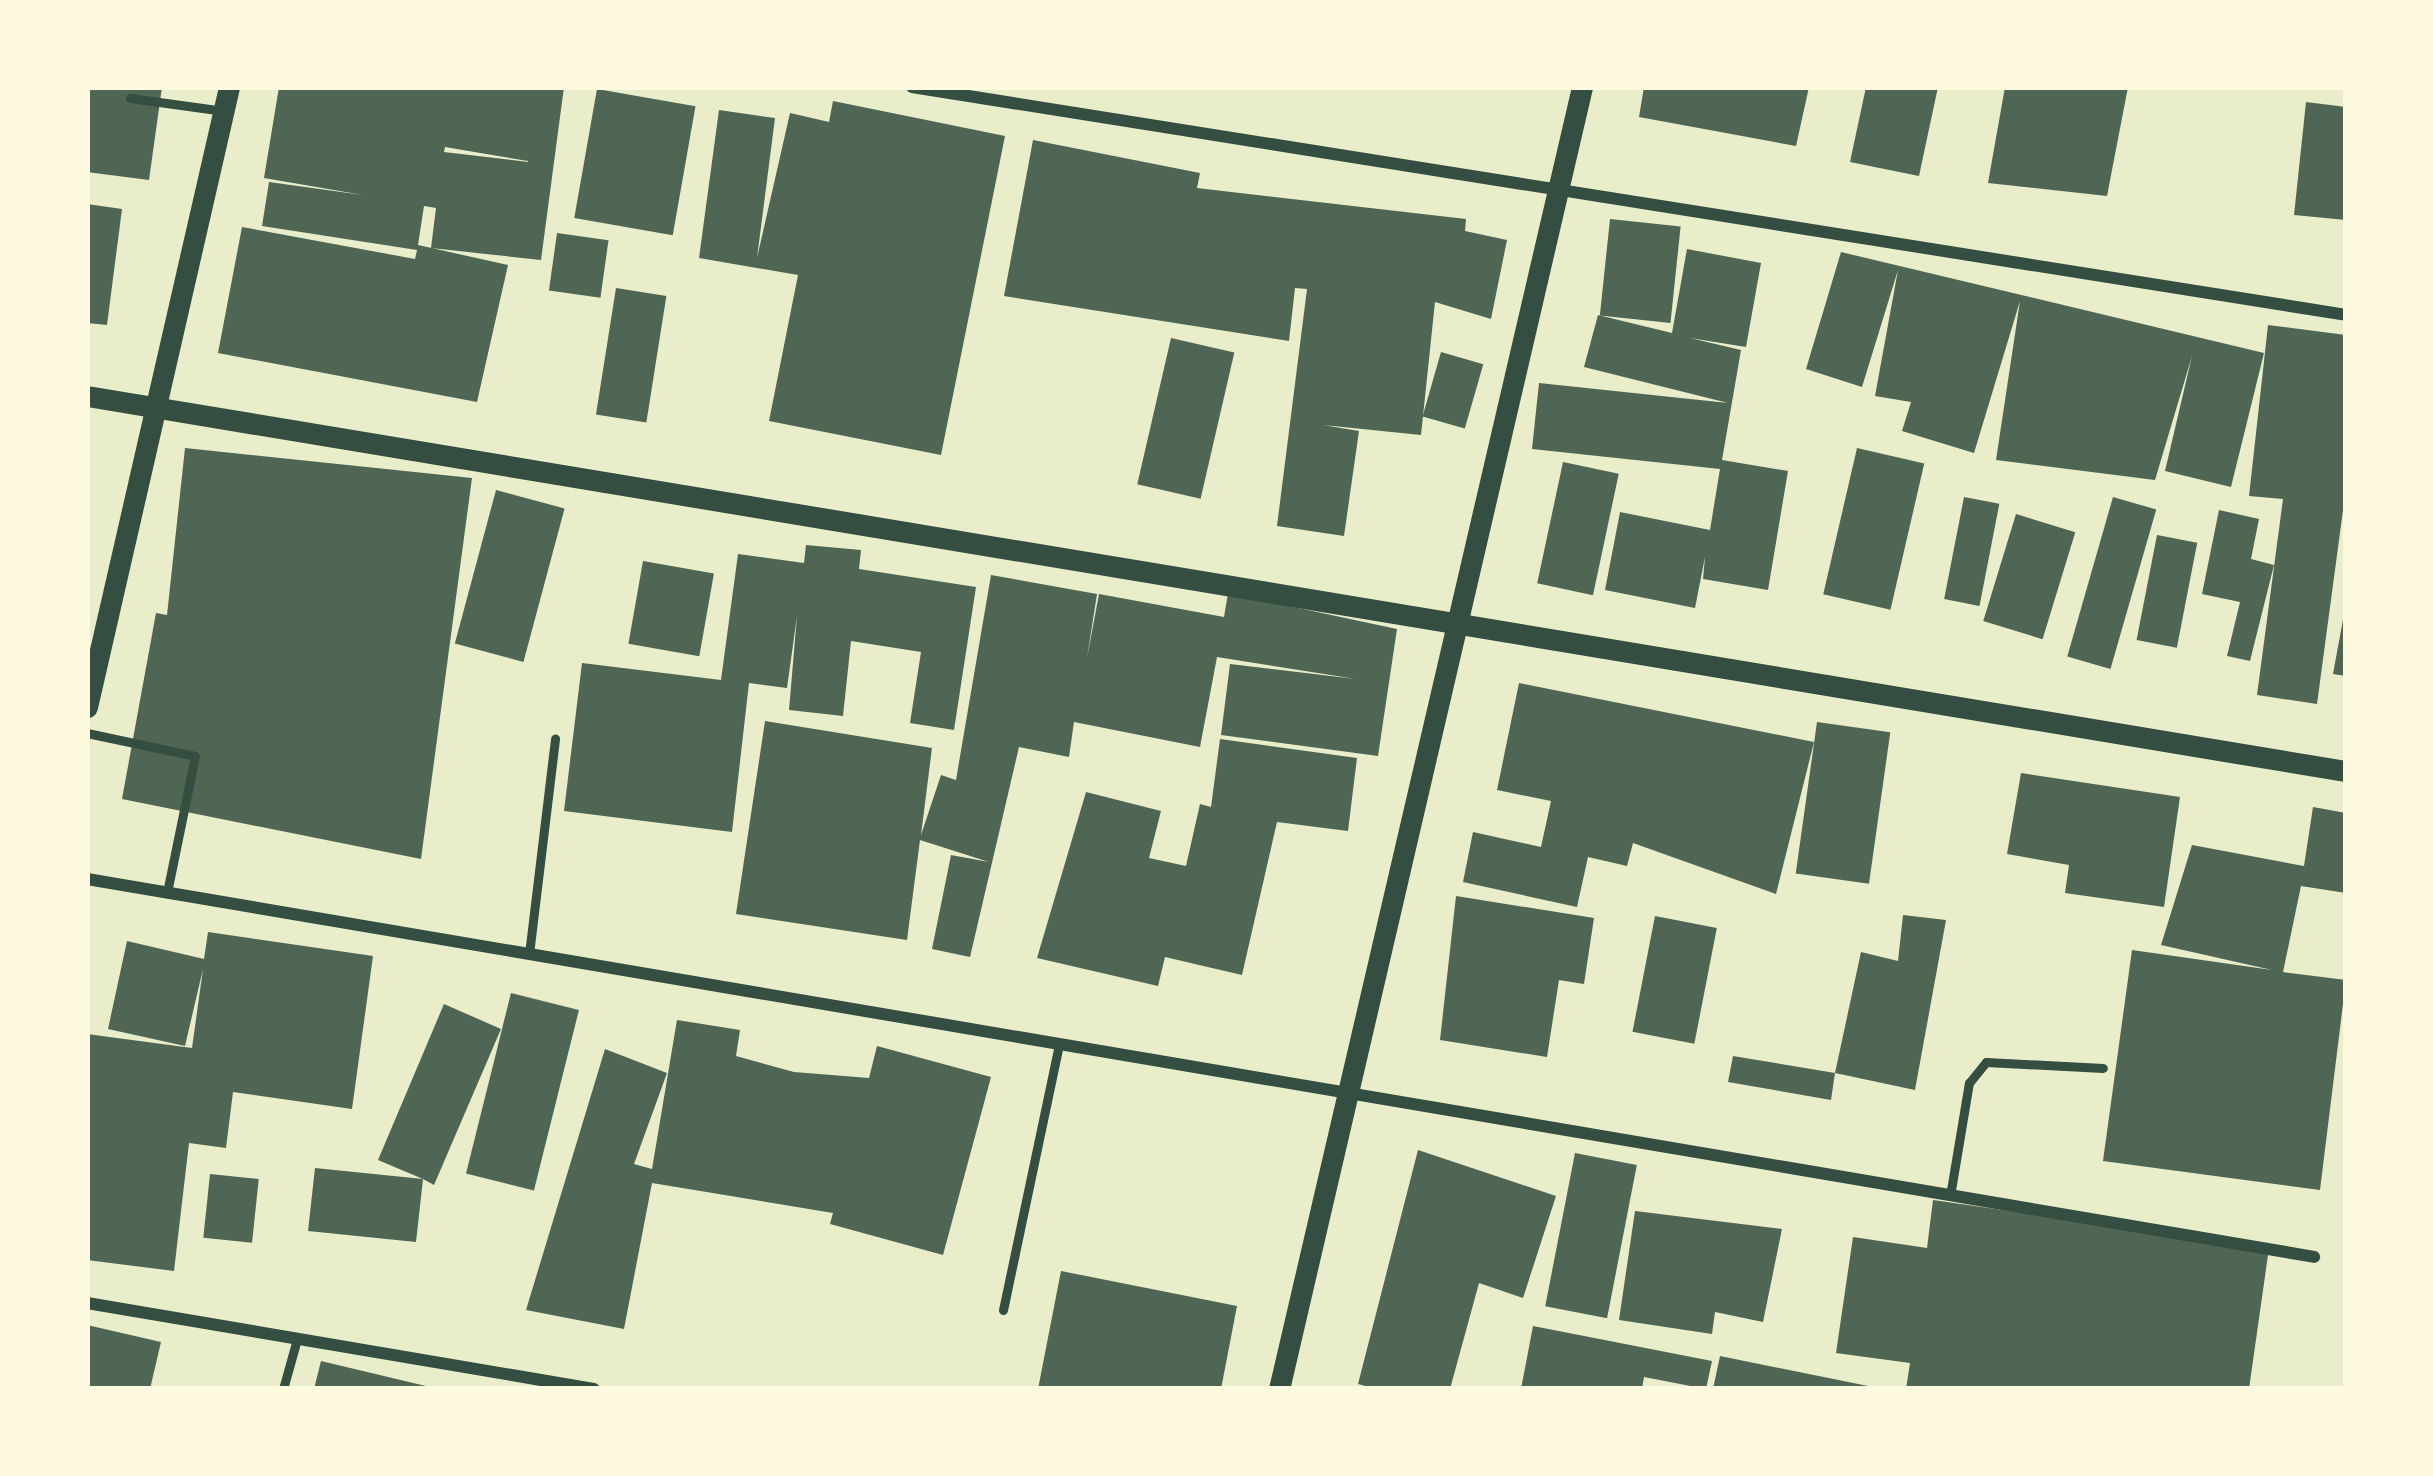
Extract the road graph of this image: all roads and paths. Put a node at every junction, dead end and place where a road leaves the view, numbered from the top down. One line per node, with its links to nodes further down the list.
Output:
1 (229, 87): 5 (street)
2 (912, 87): 6 (street)
3 (1582, 87): 6 (street)
4 (130, 98): 5 (lane)
5 (224, 111): 9 (street)
6 (1557, 186): 7 (street); 10 (street)
7 (2346, 315)
8 (87, 396): 9 (street)
9 (158, 408): 10 (street); 11 (street)
10 (1465, 626): 14 (street); 20 (street)
11 (87, 707)
12 (87, 733): 16 (lane)
13 (555, 739): 17 (lane)
14 (2346, 770)
15 (87, 878): 16 (street)
16 (167, 892): 17 (street)
17 (529, 954): 18 (street)
18 (1059, 1045): 20 (street); 24 (lane)
19 (2103, 1068): 21 (lane)
20 (1354, 1096): 21 (street); 29 (street)
21 (1949, 1196): 22 (street)
22 (2314, 1257)
23 (87, 1303): 25 (street)
24 (1004, 1310)
25 (297, 1339): 26 (street); 27 (lane)
26 (540, 1384): 28 (street)
27 (283, 1389)
28 (595, 1389)
29 (1279, 1389)

